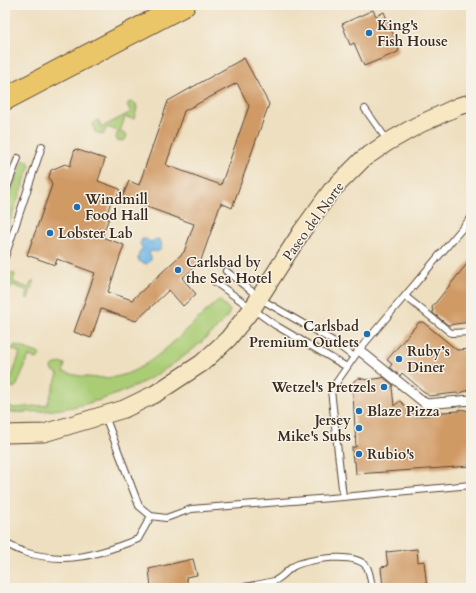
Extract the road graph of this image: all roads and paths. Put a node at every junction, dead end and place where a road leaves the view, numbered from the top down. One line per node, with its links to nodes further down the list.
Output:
1 (184, 5): 2 (highway)
2 (5, 99)
3 (471, 103): 5 (main road, Paseo del Norte)
4 (365, 109): 5 (lane)
5 (388, 142): 14 (main road, Paseo del Norte)
6 (42, 146): 10 (lane)
7 (18, 158): 8 (lane)
8 (5, 193)
9 (471, 218): 13 (lane)
10 (5, 257)
11 (226, 271): 14 (lane)
12 (215, 282): 14 (lane)
13 (405, 296): 15 (lane); 16 (lane)
14 (256, 303): 16 (lane); 17 (lane); 19 (main road, Paseo del Norte)
15 (471, 332)
16 (357, 353): 17 (lane); 18 (street)
17 (347, 367): 22 (lane)
18 (471, 400)
19 (104, 415): 20 (main road, Paseo del Norte); 23 (lane)
20 (5, 434)
21 (471, 486): 22 (lane)
22 (343, 498): 23 (lane)
23 (151, 516): 24 (lane)
24 (5, 543)
25 (238, 588): 26 (lane)
26 (372, 588)

